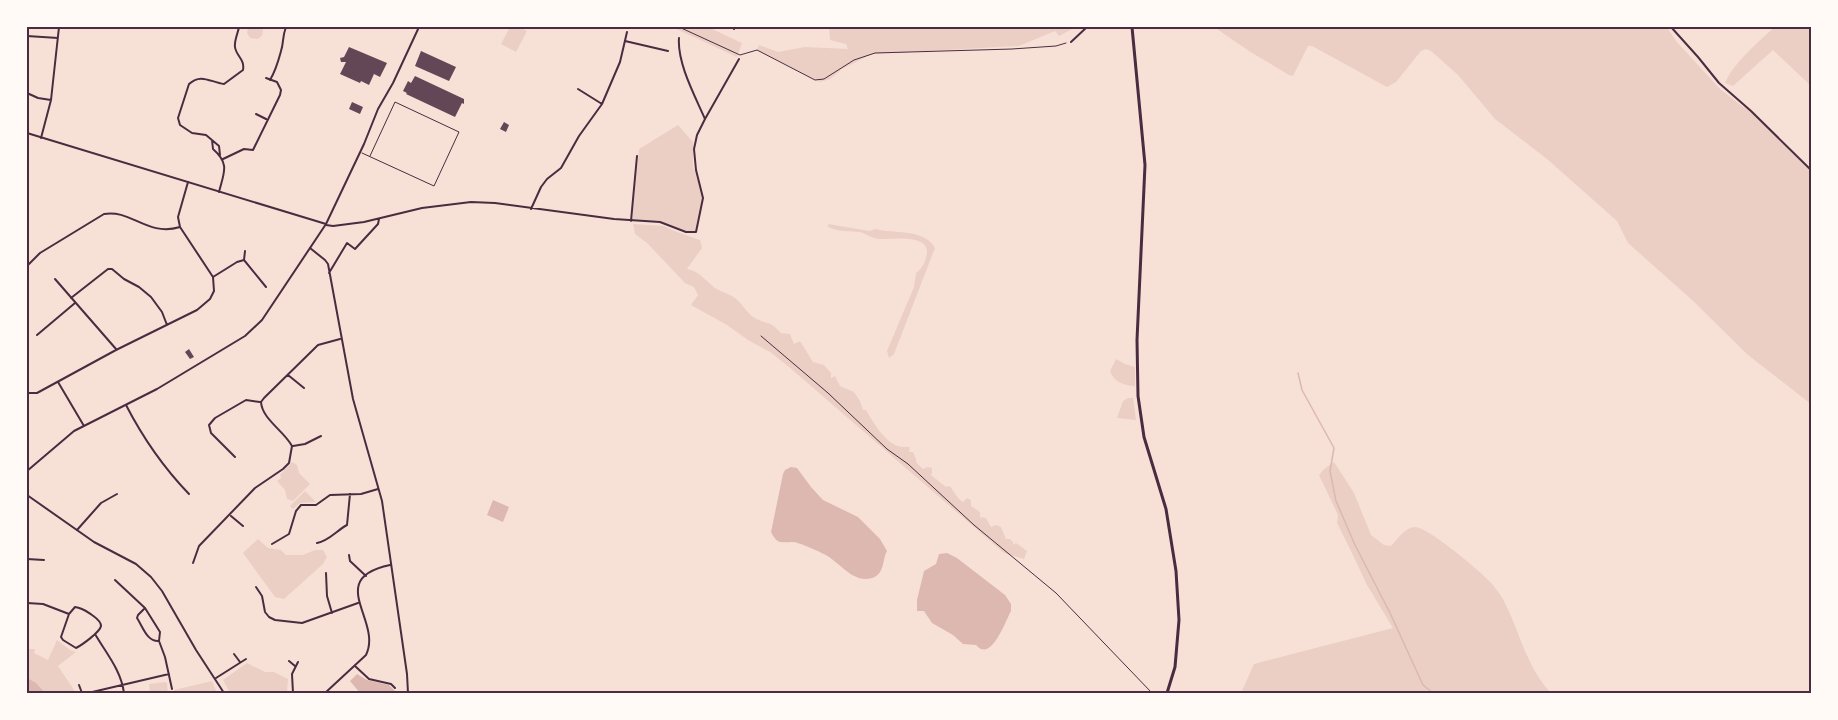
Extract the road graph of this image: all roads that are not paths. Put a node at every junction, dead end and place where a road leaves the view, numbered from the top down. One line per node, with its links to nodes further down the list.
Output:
1 (59, 27): 10 (street)
2 (240, 27): 27 (street)
3 (286, 27): 17 (street)
4 (419, 27): 28 (street)
5 (1087, 27): 13 (street)
6 (1132, 27): 114 (main road)
7 (1671, 27): 33 (street)
8 (627, 32): 12 (street)
9 (27, 36): 10 (street)
10 (58, 38): 20 (street)
11 (679, 38): 23 (street)
12 (625, 41): 14 (street); 21 (street)
13 (1071, 42)
14 (668, 51)
15 (739, 59): 23 (street)
16 (266, 78): 17 (street)
17 (270, 80): 24 (street)
18 (578, 89): 21 (street)
19 (27, 93): 20 (street)
20 (51, 100): 26 (street)
21 (602, 104): 36 (street)
22 (255, 114): 24 (street)
23 (705, 119): 38 (street)
24 (268, 120): 32 (street)
25 (27, 133): 26 (street)
26 (41, 138): 34 (street)
27 (212, 140): 29 (street); 29 (street)
28 (360, 152): 30 (lane); 39 (street)
29 (220, 155): 32 (street)
30 (370, 156): 30 (lane)
31 (637, 156): 38 (street)
32 (223, 159): 35 (street)
33 (1811, 170)
34 (188, 182): 35 (street); 40 (street)
35 (219, 192): 39 (street)
36 (531, 209): 37 (street); 38 (street)
37 (380, 219): 39 (street); 45 (street)
38 (631, 221)
39 (326, 224): 41 (street)
40 (180, 227): 44 (street); 46 (street)
41 (310, 248): 45 (street); 60 (street)
42 (245, 251): 43 (street)
43 (244, 260): 46 (street); 48 (street)
44 (27, 266)
45 (329, 273): 53 (street)
46 (213, 277): 51 (street)
47 (55, 279): 49 (street)
48 (266, 287)
49 (71, 298): 50 (street); 51 (street)
50 (75, 303): 52 (street); 54 (street)
51 (167, 325): 54 (street)
52 (37, 335)
53 (341, 339): 55 (street); 66 (street)
54 (116, 350): 56 (street)
55 (288, 374): 57 (street); 59 (street)
56 (58, 382): 58 (street); 61 (street)
57 (304, 388)
58 (27, 393)
59 (261, 402): 63 (street); 64 (street)
60 (126, 405): 61 (street); 68 (street)
61 (84, 426): 65 (street)
62 (321, 436): 63 (street)
63 (292, 446): 71 (street)
64 (235, 457)
65 (27, 471)
66 (378, 489): 69 (street); 82 (street)
67 (117, 494): 73 (street)
68 (189, 494)
69 (350, 494): 74 (street); 75 (street)
70 (27, 495): 73 (street)
71 (230, 515): 72 (street); 77 (street)
72 (243, 526)
73 (77, 530): 102 (street)
74 (317, 543)
75 (272, 544)
76 (349, 555): 84 (street)
77 (195, 556): 78 (street); 81 (street)
78 (201, 557)
79 (27, 559): 80 (street)
80 (44, 560)
81 (193, 563)
82 (390, 566): 84 (street); 113 (street)
83 (326, 573): 90 (street)
84 (366, 576): 88 (street)
85 (115, 580): 89 (street)
86 (256, 587): 90 (street)
87 (27, 603): 91 (street)
88 (358, 603): 90 (street); 100 (street)
89 (145, 608): 93 (street); 93 (street)
90 (332, 613)
91 (69, 614): 92 (street); 92 (street)
92 (95, 634): 104 (street)
93 (159, 641): 101 (street)
94 (234, 654): 97 (street)
95 (246, 659): 97 (street)
96 (289, 661): 99 (street)
97 (240, 662): 102 (street)
98 (298, 662): 99 (street)
99 (295, 666): 111 (street)
100 (355, 666): 105 (street); 112 (street)
101 (169, 674): 104 (street); 106 (street)
102 (216, 678): 110 (street)
103 (79, 685): 107 (street)
104 (123, 685): 108 (street); 109 (street)
105 (395, 688)
106 (172, 689)
107 (82, 693)
108 (88, 693)
109 (124, 693)
110 (224, 693)
111 (293, 693)
112 (325, 693)
113 (408, 693)
114 (1167, 693)

